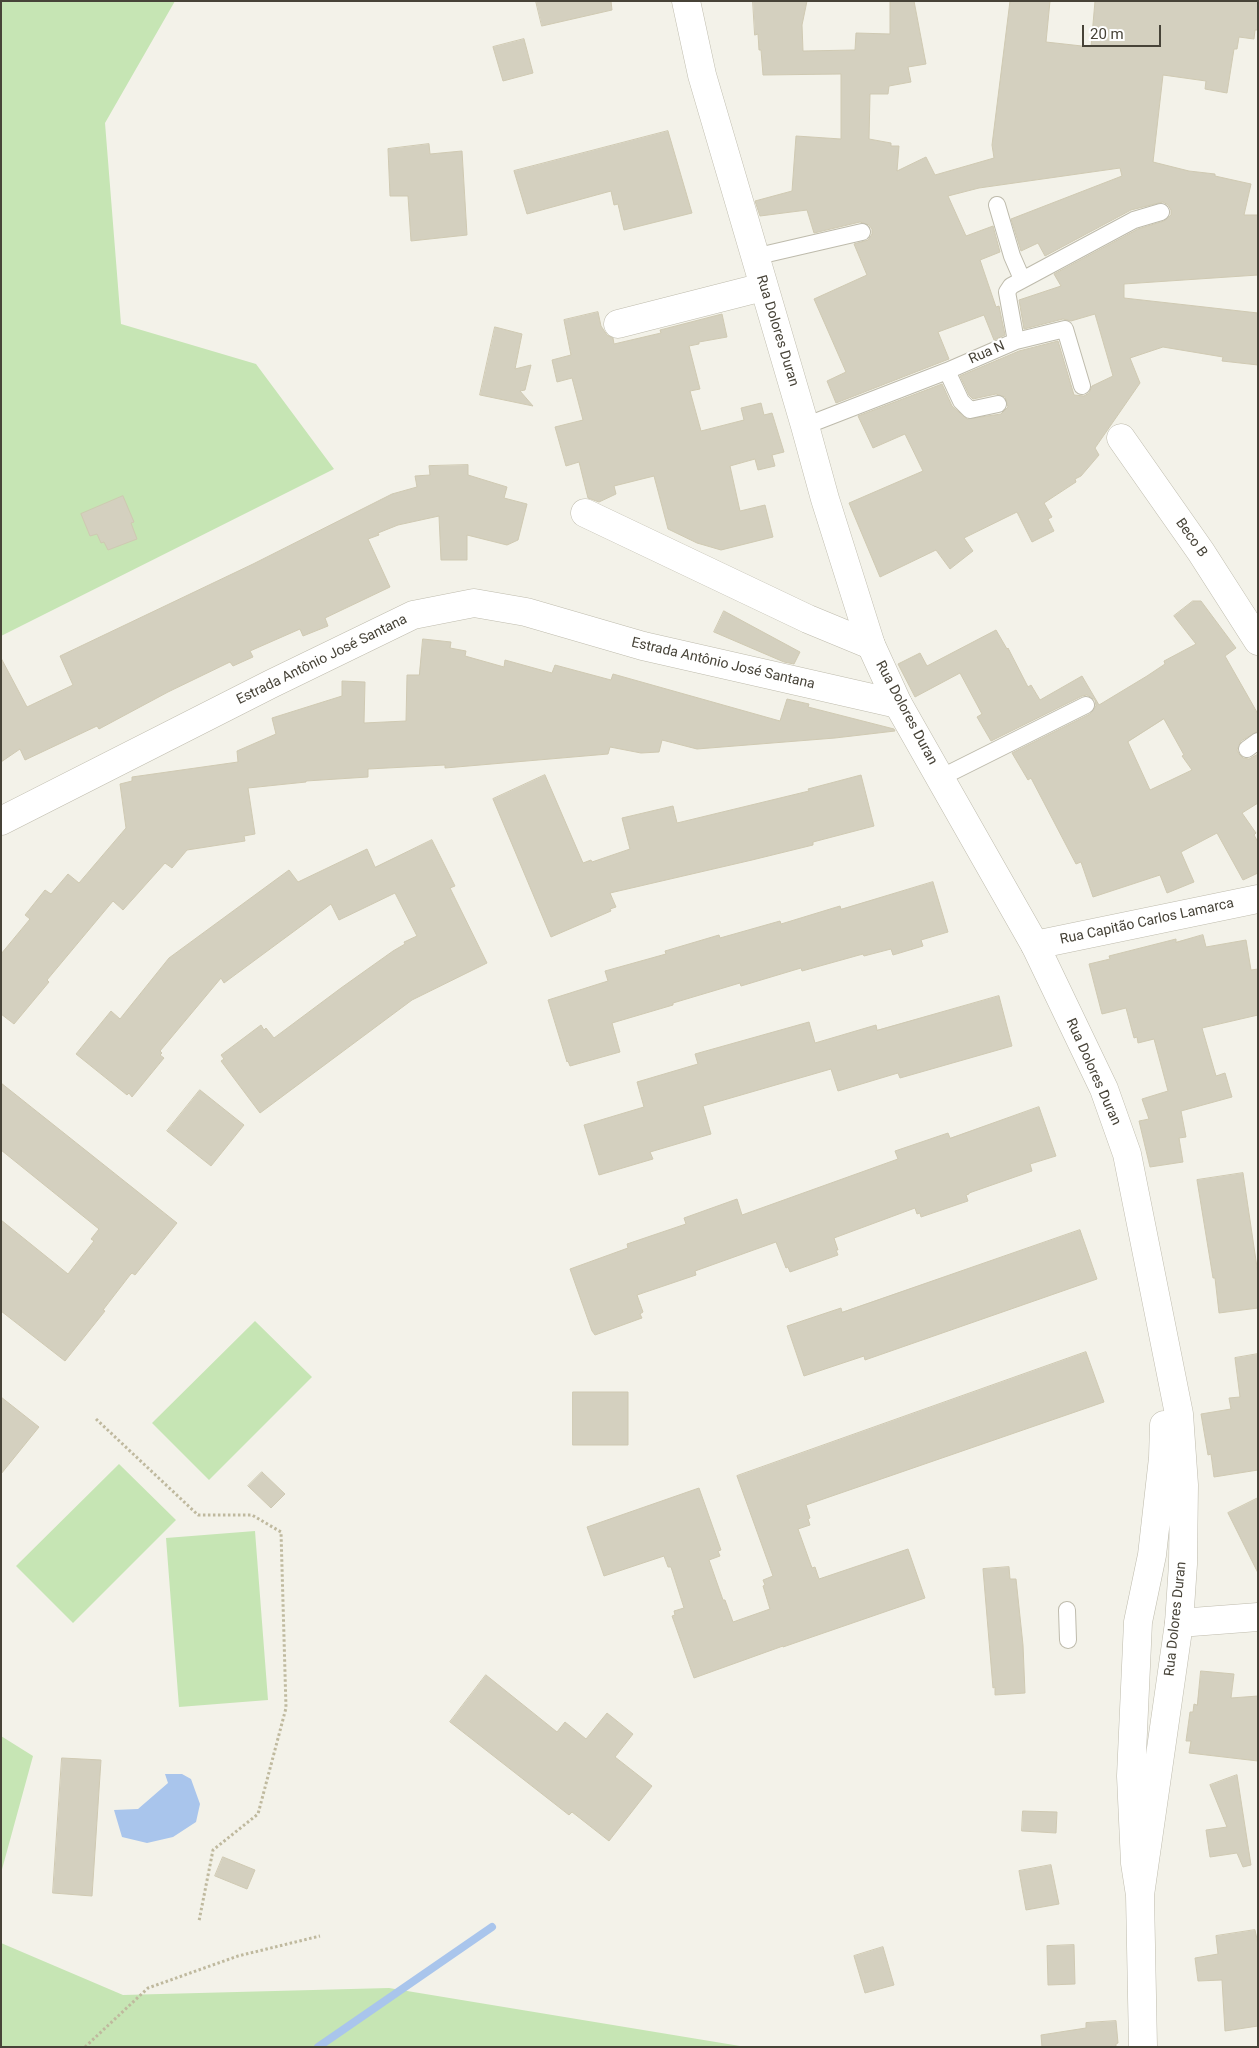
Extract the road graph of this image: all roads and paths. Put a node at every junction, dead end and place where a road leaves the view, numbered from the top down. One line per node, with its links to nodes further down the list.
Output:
1 (686, 1): 5 (street, Rua Dolores Duran)
2 (997, 205): 6 (lane)
3 (1161, 212): 6 (lane, Rua N)
4 (862, 232): 5 (lane)
5 (754, 257): 7 (street, Rua Dolores Duran)
6 (1022, 279): 9 (lane, Rua N)
7 (764, 287): 8 (street); 13 (street, Rua Dolores Duran)
8 (618, 324)
9 (1016, 341): 10 (lane, Rua N); 11 (lane)
10 (947, 371): 12 (lane); 13 (lane, Rua N)
11 (1082, 386)
12 (998, 404)
13 (806, 426): 17 (street, Rua Dolores Duran)
14 (1120, 438): 16 (street, Beco B)
15 (585, 512): 17 (street)
16 (1258, 640)
17 (871, 645): 18 (street, Rua Dolores Duran)
18 (898, 704): 20 (street, Rua Dolores Duran); 21 (street, Estrada Antônio José Santana)
19 (1086, 705): 20 (lane)
20 (940, 778): 23 (street, Rua Dolores Duran)
21 (1, 822)
22 (1258, 900): 23 (street, Rua Capitão Carlos Lamarca)
23 (1035, 946): 24 (street, Rua Dolores Duran)
24 (1164, 1343): 26 (street, Rua Dolores Duran); 29 (street, Rua Dolores Duran)
25 (96, 1419): 33 (path)
26 (1140, 1608): 29 (street); 31 (street, Rua Dolores Duran)
27 (1067, 1610): 30 (lane)
28 (1258, 1617): 29 (street)
29 (1179, 1623): 31 (street); 32 (street, Rua Dolores Duran)
30 (1068, 1640)
31 (1136, 1640): 32 (street, Rua Dolores Duran)
32 (1140, 1895): 36 (street, Rua Dolores Duran)
33 (199, 1921)
34 (320, 1936): 35 (path)
35 (85, 2047)
36 (1143, 2047)

